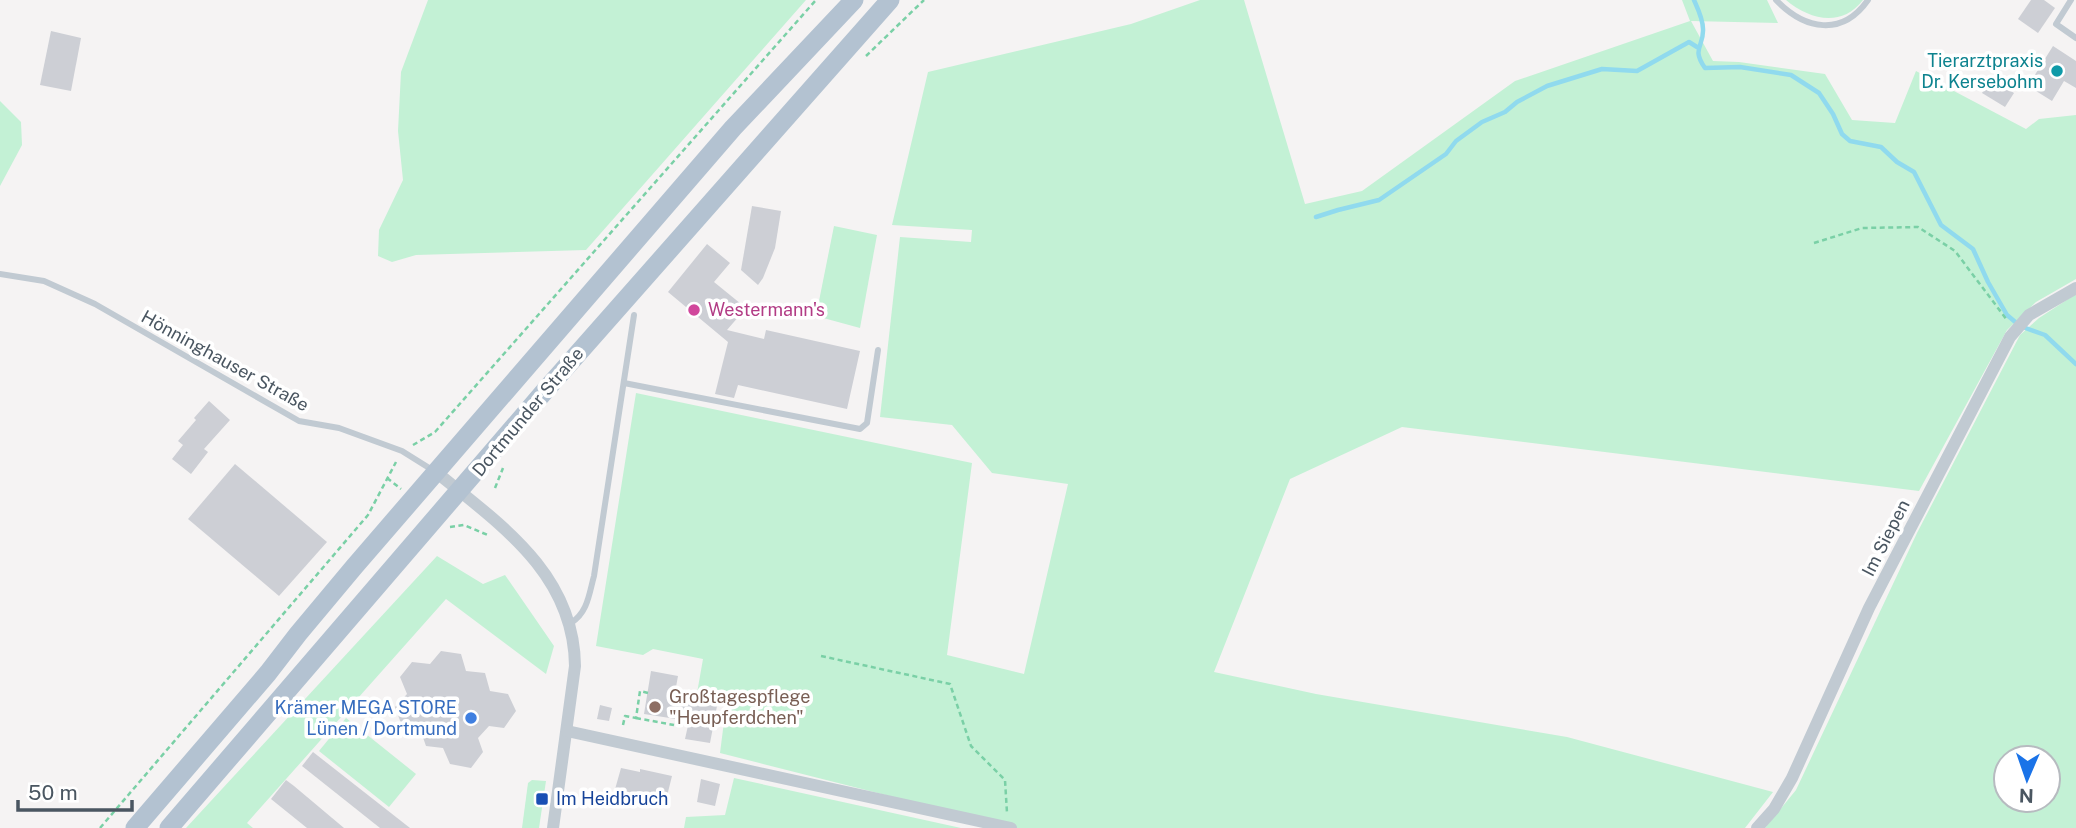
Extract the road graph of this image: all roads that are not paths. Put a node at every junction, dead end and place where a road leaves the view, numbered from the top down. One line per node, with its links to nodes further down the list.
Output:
1 (854, 0): 12 (main road, Dortmunder Straße)
2 (890, 0): 13 (main road, Dortmunder Straße)
3 (1776, 0): 4 (lane)
4 (1868, 0)
5 (2071, 0): 6 (lane)
6 (2076, 38)
7 (0, 274): 12 (lane, Hönninghauser Straße)
8 (2076, 288): 20 (street, Im Siepen)
9 (634, 315): 11 (lane)
10 (878, 351): 11 (lane)
11 (624, 383): 14 (lane)
12 (436, 472): 13 (street); 16 (main road, Dortmunder Straße)
13 (460, 492): 14 (street); 17 (main road, Dortmunder Straße)
14 (571, 622): 15 (street)
15 (567, 731): 18 (street); 19 (street)
16 (135, 828)
17 (169, 828)
18 (553, 828)
19 (1010, 828)
20 (1757, 828)

